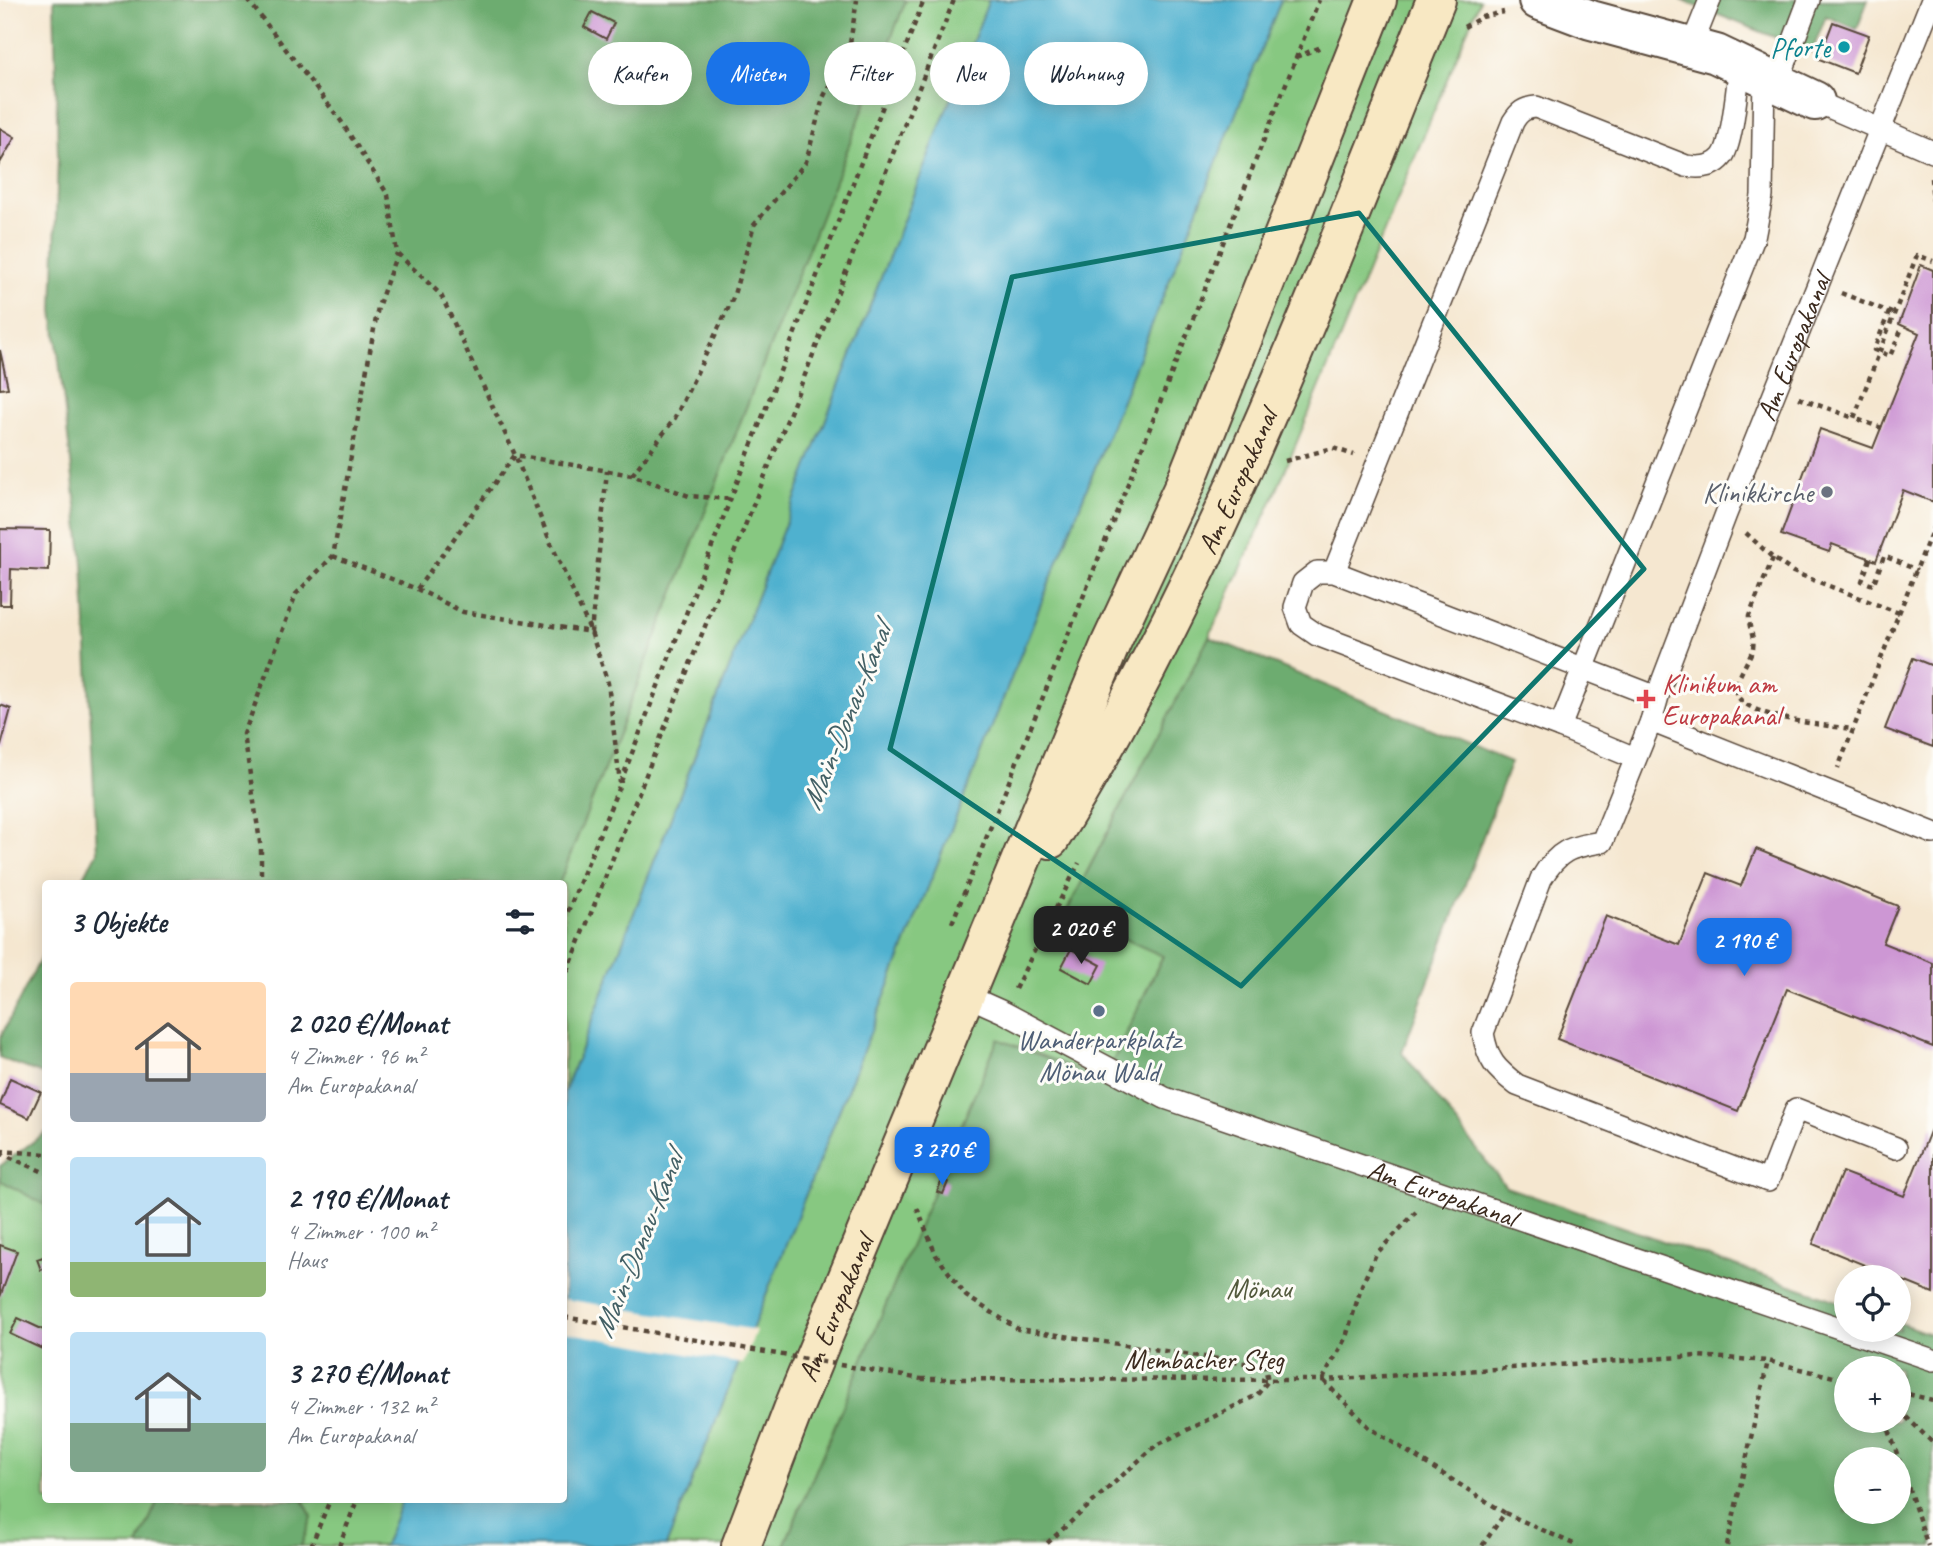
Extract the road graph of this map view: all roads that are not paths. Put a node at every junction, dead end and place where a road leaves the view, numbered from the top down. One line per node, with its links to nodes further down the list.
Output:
1 (1377, 0): 19 (main road, Am Europakanal)
2 (1436, 0): 19 (main road, Am Europakanal)
3 (1538, 0): 8 (street)
4 (1621, 0): 8 (street)
5 (1710, 0): 8 (lane)
6 (1809, 0): 8 (lane)
7 (1932, 0): 10 (lane, Am Europakanal)
8 (1738, 63): 9 (street); 12 (lane); 13 (lane)
9 (1815, 101): 10 (lane)
10 (1879, 129): 11 (lane); 14 (lane, Am Europakanal)
11 (1933, 152)
12 (1334, 572): 13 (lane); 16 (lane)
13 (1583, 668): 14 (lane); 16 (lane)
14 (1659, 690): 15 (lane, Am Europakanal)
15 (1651, 721): 17 (lane, Am Europakanal); 18 (lane)
16 (1560, 726): 17 (lane)
17 (1635, 758): 21 (lane, Am Europakanal)
18 (1933, 833)
19 (988, 939): 20 (main road, Am Europakanal)
20 (965, 995): 22 (lane, Am Europakanal); 23 (main road, Am Europakanal)
21 (1896, 1148)
22 (1933, 1360)
23 (741, 1546)

